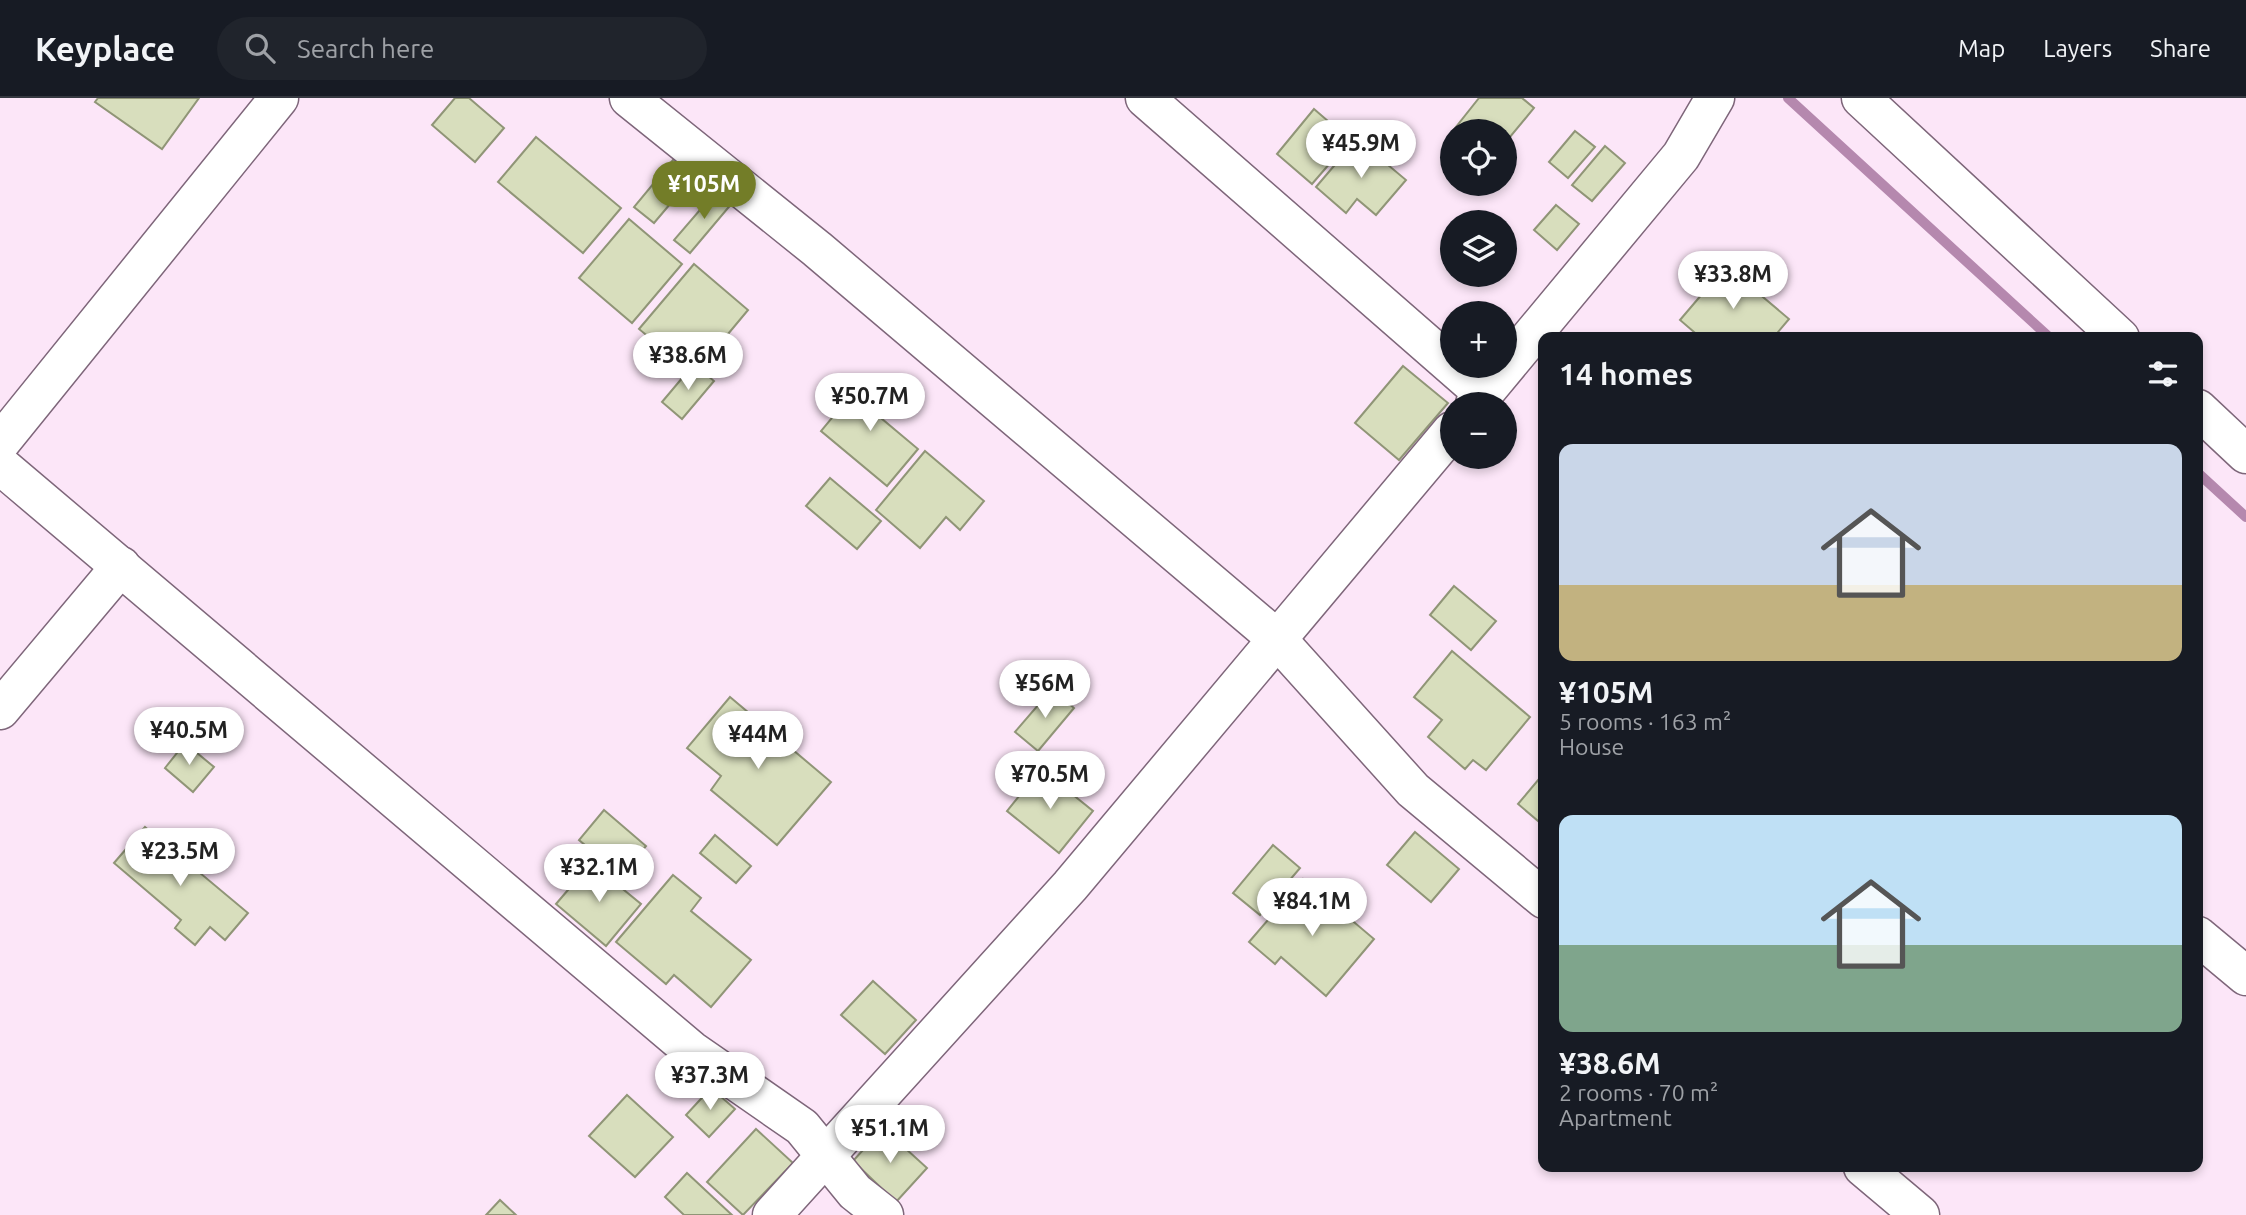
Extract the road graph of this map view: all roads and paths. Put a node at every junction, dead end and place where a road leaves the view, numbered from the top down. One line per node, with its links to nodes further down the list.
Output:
1 (278, 98): 12 (street)
2 (629, 98): 17 (street)
3 (1145, 98): 9 (street)
4 (1715, 98): 6 (street)
5 (1861, 98): 7 (street)
6 (1551, 332)
7 (2114, 332)
8 (1534, 355): 10 (street)
9 (1472, 392)
10 (1489, 392)
11 (2203, 415): 14 (street)
12 (0, 443)
13 (1440, 445): 17 (street)
14 (2246, 454)
15 (0, 465): 16 (street)
16 (121, 566): 18 (street); 22 (street)
17 (1276, 638): 19 (street); 22 (street)
18 (0, 710)
19 (1538, 894)
20 (2203, 940): 21 (street)
21 (2246, 976)
22 (828, 1156): 24 (street); 25 (street)
23 (1869, 1172): 26 (street)
24 (772, 1215)
25 (884, 1215)
26 (1920, 1215)

